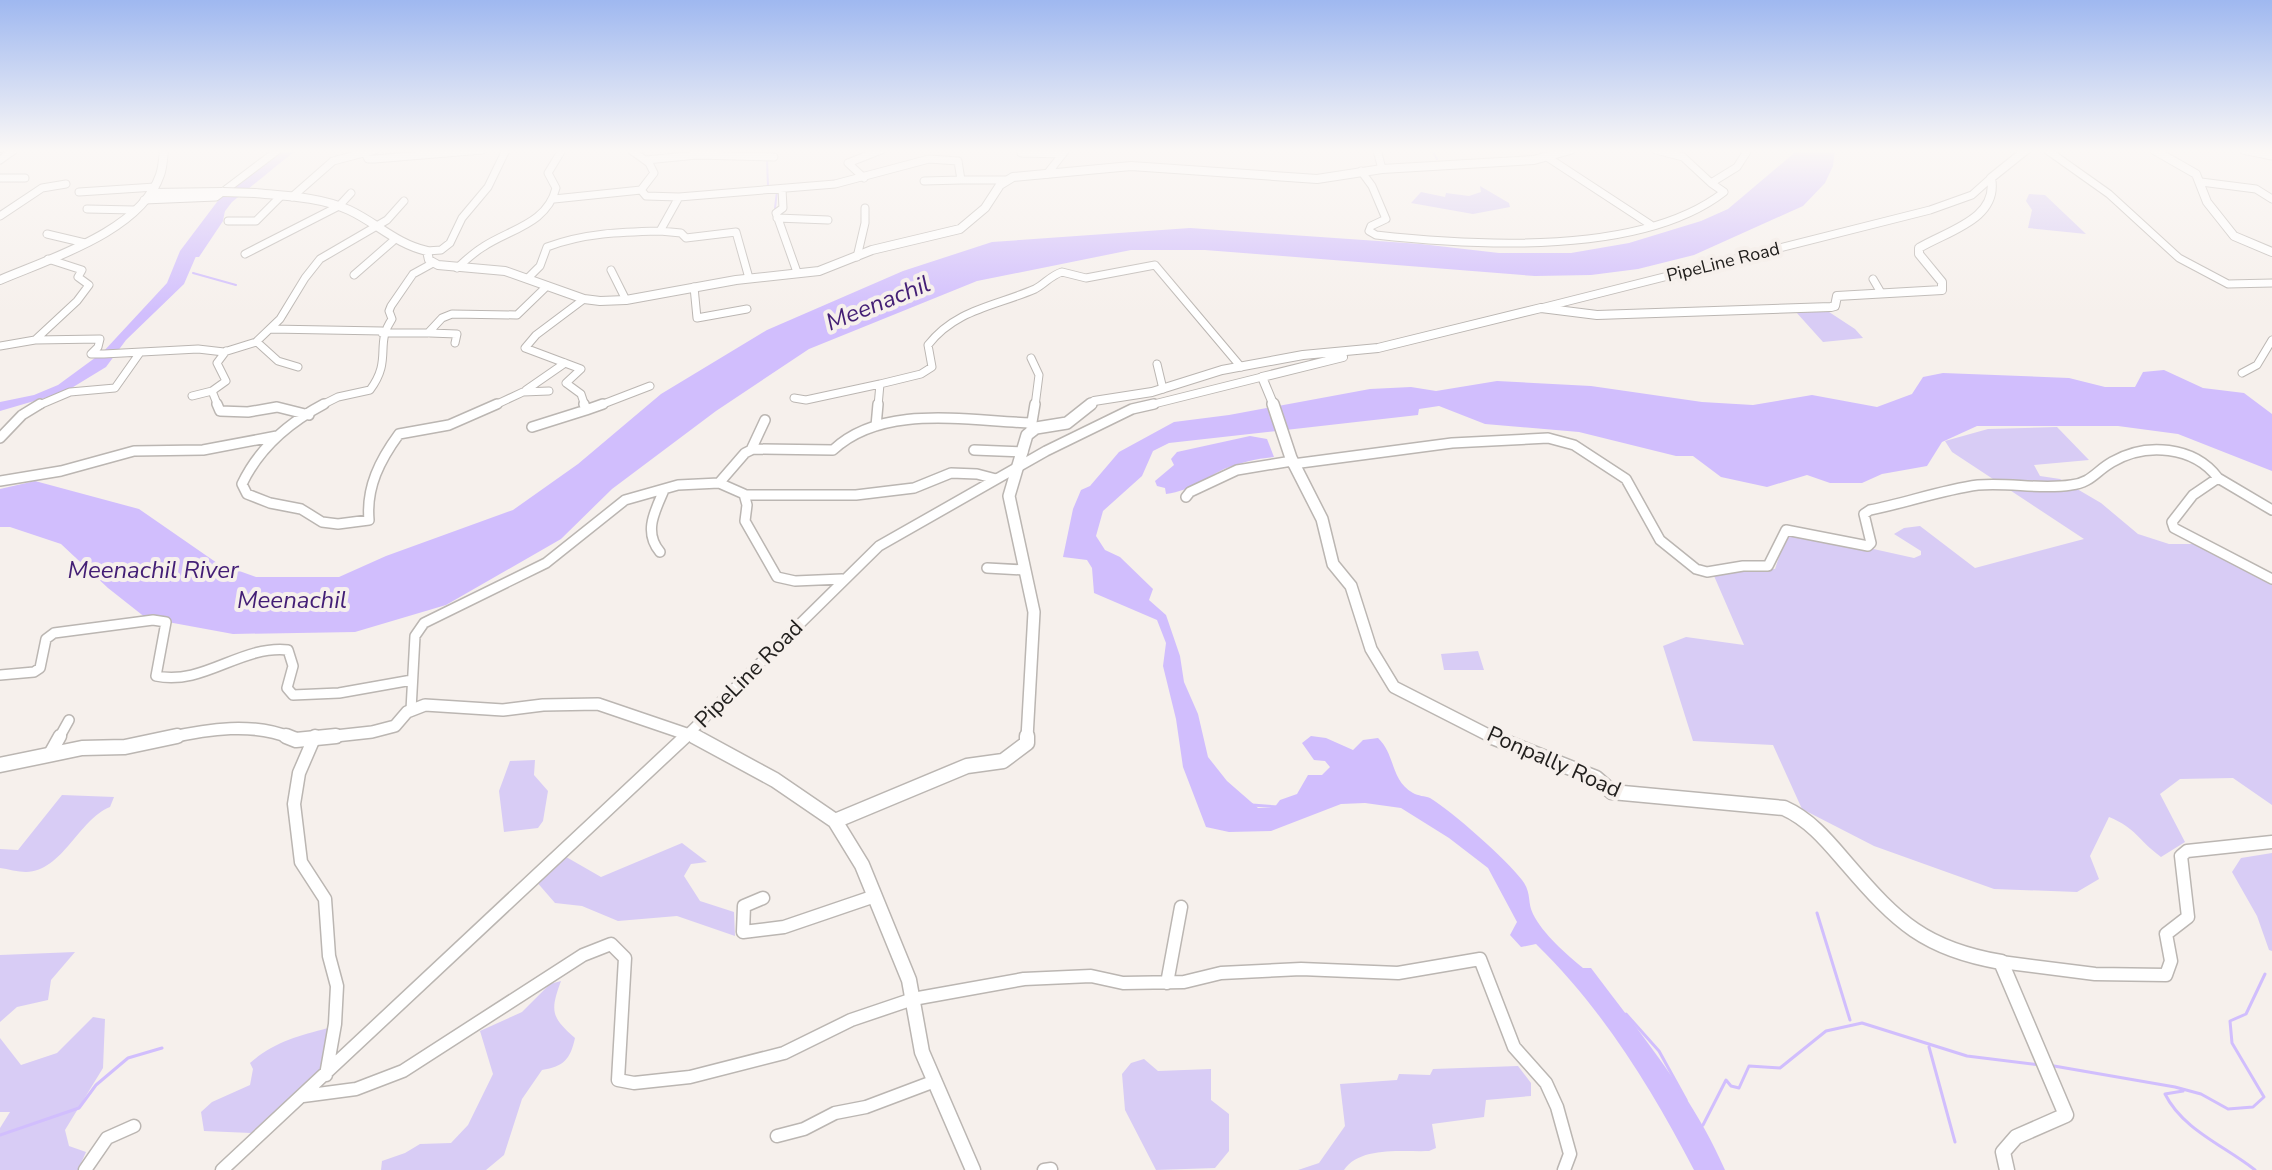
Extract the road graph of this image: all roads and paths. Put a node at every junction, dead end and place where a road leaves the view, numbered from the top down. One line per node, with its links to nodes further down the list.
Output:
1 (139, 205): 20 (main road)
2 (272, 205): 23 (street)
3 (332, 205): 17 (main road)
4 (402, 205): 25 (street)
5 (473, 205): 30 (street)
6 (548, 205): 36 (street)
7 (675, 205): 26 (street)
8 (780, 205): 21 (street)
9 (987, 205): 33 (main road)
10 (1380, 205): 24 (street)
11 (1620, 205): 24 (street)
12 (1705, 205): 24 (street)
13 (1945, 205): 50 (street, PipeLine Road)
14 (1990, 205): 47 (main road)
15 (2121, 205): 44 (street)
16 (2209, 205): 31 (main road)
17 (339, 206): 25 (main road); 32 (street)
18 (865, 208): 33 (street)
19 (87, 209): 20 (street)
20 (134, 210): 29 (main road)
21 (778, 214): 22 (street); 38 (street)
22 (828, 220)
23 (228, 221)
24 (1651, 225)
25 (375, 227): 28 (main road); 52 (street)
26 (660, 231): 40 (street); 41 (street)
27 (47, 234): 29 (street)
28 (393, 241): 30 (main road); 39 (street)
29 (85, 243): 34 (main road)
30 (427, 251): 35 (main road)
31 (2272, 252)
32 (245, 254)
33 (857, 257): 38 (main road)
34 (48, 259): 43 (main road); 55 (street)
35 (433, 263): 36 (main road); 53 (street)
36 (457, 268): 40 (main road)
37 (611, 270): 49 (street)
38 (797, 272): 41 (main road)
39 (354, 275)
40 (529, 277): 45 (main road)
41 (749, 278): 46 (main road)
42 (1873, 279): 47 (street)
43 (0, 280)
44 (2272, 283)
45 (547, 286): 48 (main road); 54 (street)
46 (694, 287): 49 (main road); 51 (street)
47 (1880, 291): 50 (main road)
48 (584, 299): 49 (main road); 64 (street)
49 (626, 300)
50 (1541, 308): 60 (main road)
51 (747, 309)
52 (271, 329): 53 (street); 57 (street)
53 (382, 332): 54 (street); 79 (street)
54 (430, 333): 58 (street)
55 (35, 340): 59 (street); 62 (street)
56 (2272, 340): 68 (street)
57 (257, 342): 61 (street); 66 (street)
58 (455, 343)
59 (0, 346)
60 (1378, 348): 67 (main road); 69 (main road, PipeLine Road)
61 (226, 351): 62 (street); 73 (street)
62 (139, 354): 85 (street)
63 (1031, 358): 83 (street)
64 (565, 363): 75 (street); 78 (street)
65 (1157, 364): 72 (street)
66 (298, 367)
67 (1241, 367): 70 (street); 72 (main road)
68 (2242, 373)
69 (1262, 377): 89 (main road, Ponpally Road); 90 (street, PipeLine Road)
70 (880, 384): 77 (street); 81 (street)
71 (650, 386): 78 (street)
72 (1163, 389): 83 (main road)
73 (212, 391): 76 (street); 79 (street)
74 (549, 391): 75 (street)
75 (523, 392): 84 (street)
76 (192, 396)
77 (794, 398)
78 (586, 410): 82 (street)
79 (309, 415): 84 (street)
80 (765, 420): 86 (street)
81 (876, 426): 83 (street); 86 (street)
82 (532, 427)
83 (1031, 427): 88 (main road)
84 (280, 435): 93 (street)
85 (0, 438)
86 (751, 450): 94 (street)
87 (974, 450): 88 (street)
88 (1023, 452): 90 (main road)
89 (1293, 462): 91 (street); 97 (street); 117 (main road, Ponpally Road)
90 (1019, 466): 92 (street, PipeLine Road); 101 (main road)
91 (2218, 478): 98 (street); 103 (street)
92 (996, 479): 96 (street); 102 (street, PipeLine Road)
93 (0, 481)
94 (719, 483): 95 (street); 96 (street)
95 (664, 490): 99 (street); 105 (street)
96 (747, 495): 102 (street)
97 (1186, 497)
98 (2272, 510)
99 (660, 552)
100 (987, 568): 101 (street)
101 (1025, 570): 112 (main road)
102 (842, 579): 108 (street, PipeLine Road)
103 (2272, 579)
104 (0, 675): 105 (street)
105 (412, 680): 106 (street)
106 (411, 710): 108 (main road); 109 (main road)
107 (69, 720): 110 (street)
108 (689, 733): 112 (main road); 120 (street, PipeLine Road)
109 (315, 736): 110 (main road); 120 (street)
110 (50, 754): 111 (main road)
111 (0, 765)
112 (835, 821): 114 (main road)
113 (2272, 842): 117 (street)
114 (875, 896): 115 (street); 119 (main road)
115 (763, 898)
116 (1181, 907): 118 (street)
117 (2001, 962): 131 (main road)
118 (1167, 983): 119 (street); 130 (street)
119 (913, 999): 121 (main road); 122 (street)
120 (326, 1075): 122 (street, PipeLine Road)
121 (935, 1081): 124 (street); 128 (main road)
122 (303, 1096): 127 (street, PipeLine Road)
123 (134, 1126): 126 (street)
124 (777, 1136)
125 (1051, 1169): 129 (street)
126 (85, 1170)
127 (222, 1170)
128 (973, 1170)
129 (1044, 1170)
130 (1564, 1170)
131 (2007, 1170)

